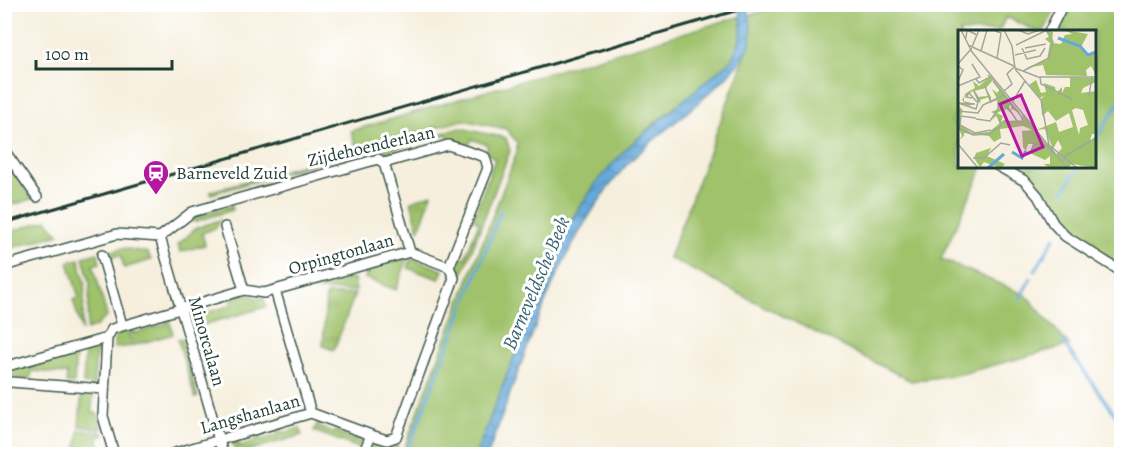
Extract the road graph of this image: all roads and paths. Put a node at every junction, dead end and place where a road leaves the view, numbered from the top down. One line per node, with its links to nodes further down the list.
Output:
1 (1063, 4): 2 (street)
2 (1050, 30)
3 (4, 150): 6 (street)
4 (384, 163): 8 (street, Zijdehoenderlaan); 9 (street); 12 (street, Zijdehoenderlaan)
5 (1002, 168): 13 (street)
6 (37, 197)
7 (225, 227): 15 (street)
8 (160, 237): 11 (street); 16 (street, Minorcalaan)
9 (410, 252): 12 (street, Orpingtonlaan); 14 (street, Orpingtonlaan)
10 (102, 255): 17 (street)
11 (4, 266)
12 (449, 267): 22 (street, Zijdehoenderlaan)
13 (1122, 272)
14 (275, 290): 15 (street, Orpingtonlaan); 21 (street, Orpingtonlaan)
15 (244, 291): 16 (street, Orpingtonlaan)
16 (181, 309): 17 (street, Orpingtonlaan); 23 (street, Minorcalaan)
17 (122, 325): 18 (street)
18 (107, 338): 19 (street); 20 (street)
19 (4, 369): 20 (street)
20 (104, 389): 24 (street)
21 (311, 413): 22 (street, Langshanlaan); 23 (street, Langshanlaan)
22 (371, 435): 27 (street)
23 (218, 441): 25 (street, Langshanlaan); 26 (street, Minorcalaan)
24 (114, 454)
25 (172, 454)
26 (223, 454)
27 (363, 454)

